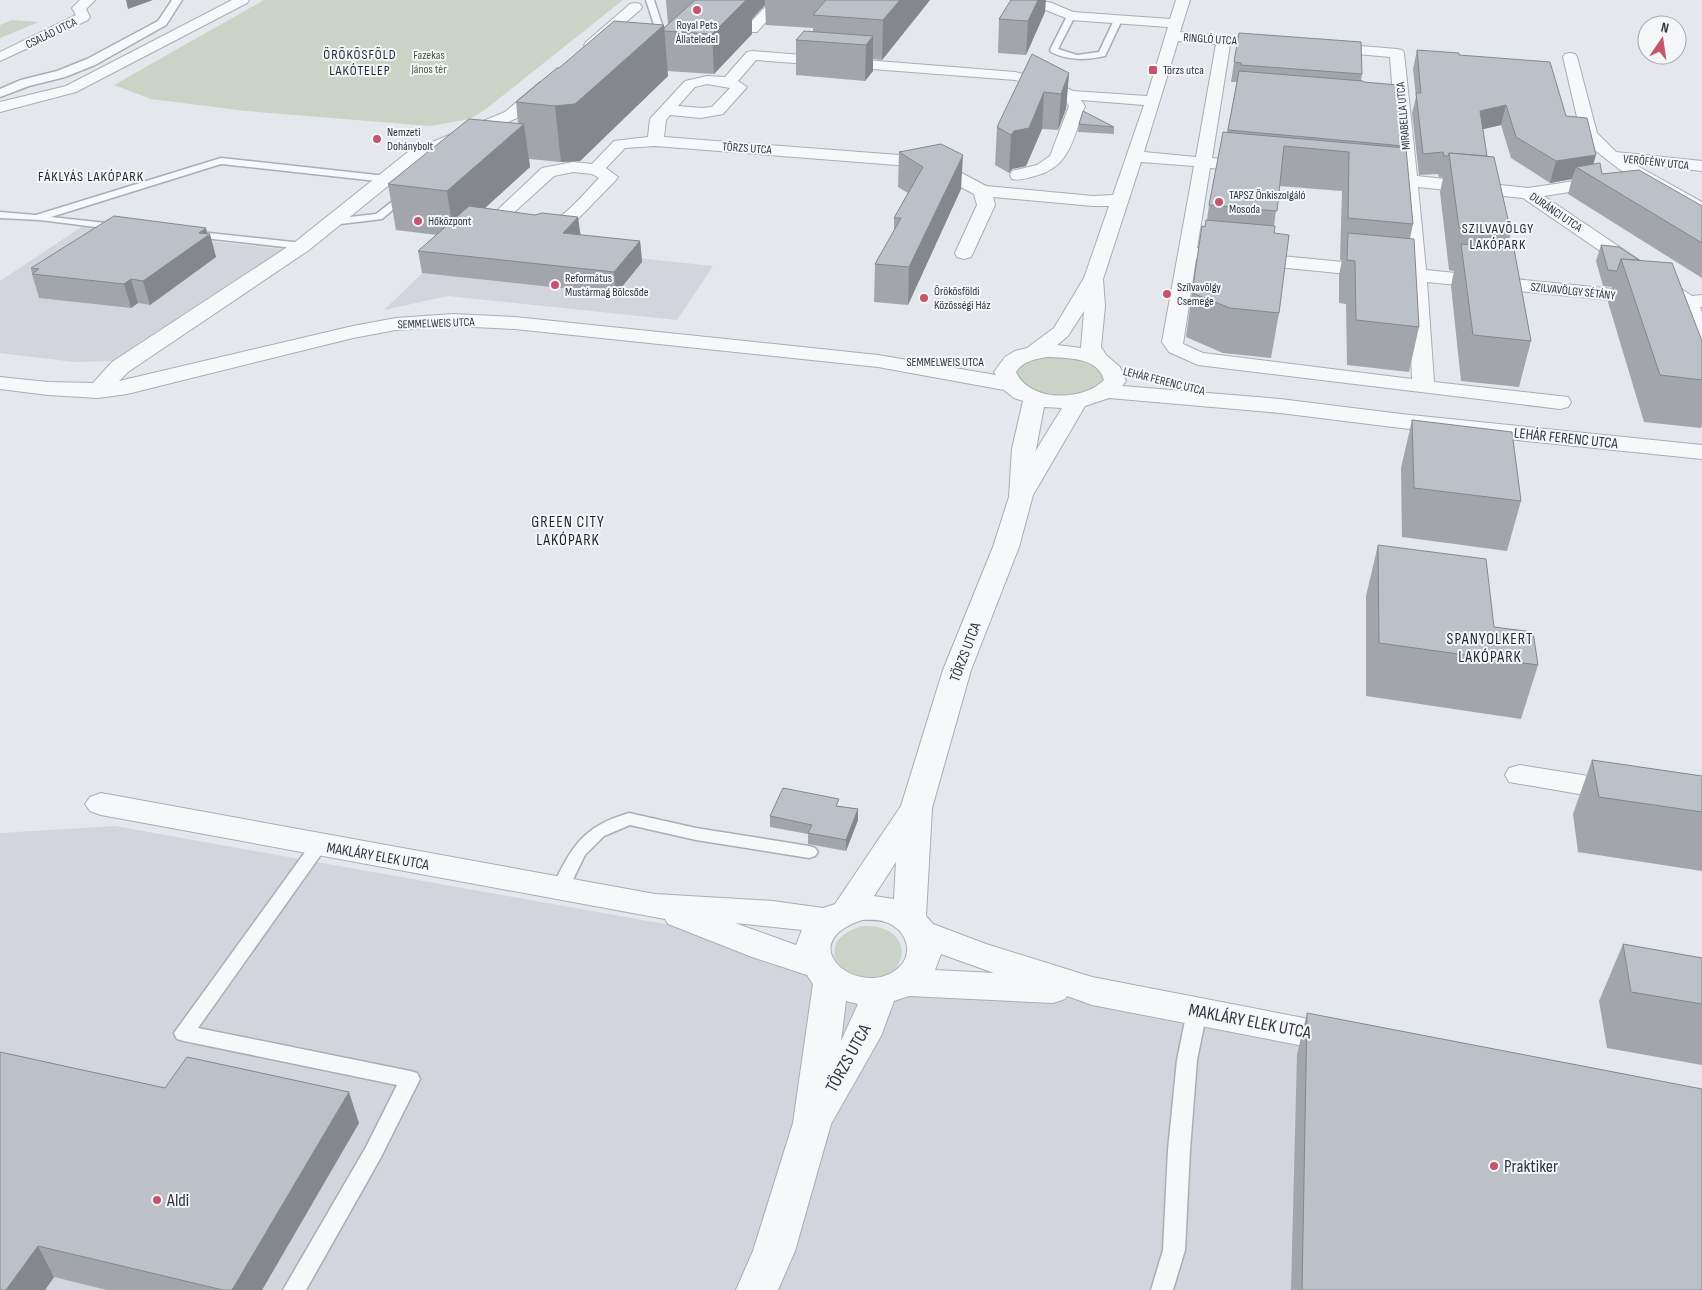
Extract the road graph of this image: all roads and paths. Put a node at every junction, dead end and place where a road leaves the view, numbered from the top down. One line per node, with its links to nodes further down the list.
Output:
1 (88, 0): 19 (street, CSALÁD UTCA)
2 (177, 0): 24 (street)
3 (242, 0): 29 (street)
4 (650, 0): 16 (lane)
5 (780, 0): 11 (street)
6 (1018, 0): 9 (street)
7 (1183, 0): 12 (street)
8 (635, 7): 17 (street)
9 (1071, 16): 10 (street); 10 (lane)
10 (1118, 20): 12 (street)
11 (752, 29)
12 (1174, 30): 13 (street, RINGLÓ UTCA); 26 (street)
13 (1224, 40): 14 (street, RINGLÓ UTCA); 22 (street)
14 (1291, 45)
15 (1310, 46): 28 (street, MIRABELLA UTCA)
16 (658, 48)
17 (577, 57)
18 (1570, 57): 33 (street)
19 (0, 58)
20 (555, 76): 40 (street)
21 (729, 82): 25 (street); 30 (street); 30 (street)
22 (1215, 89): 23 (street); 34 (street)
23 (1235, 91)
24 (0, 93)
25 (1070, 95): 26 (street); 38 (street)
26 (1153, 101): 32 (street)
27 (1382, 102): 28 (street)
28 (1401, 104): 41 (street, MIRABELLA UTCA)
29 (0, 107)
30 (666, 110): 31 (street)
31 (655, 140): 37 (street, TÖRZS UTCA); 44 (street, TÖRZS UTCA)
32 (1134, 156): 34 (street); 46 (street)
33 (1611, 157): 35 (street, VERŐFÉNY UTCA); 47 (street)
34 (1203, 162): 36 (street); 55 (street)
35 (1702, 166)
36 (1272, 168)
37 (596, 169): 37 (street)
38 (1018, 175)
39 (1379, 178): 41 (street, DURÁNCI UTCA)
40 (386, 179): 49 (lane); 50 (street)
41 (1408, 180): 45 (street, DURÁNCI UTCA); 56 (street, MIRABELLA UTCA)
42 (1608, 181): 45 (street)
43 (412, 190): 50 (lane)
44 (982, 191): 46 (street, TÖRZS UTCA); 54 (street)
45 (1528, 192): 58 (street, DURÁNCI UTCA)
46 (1120, 200): 57 (street)
47 (1702, 209)
48 (0, 215): 49 (lane)
49 (37, 218): 51 (lane)
50 (332, 222): 53 (street)
51 (126, 228)
52 (175, 233): 53 (lane)
53 (302, 246): 67 (street)
54 (964, 252)
55 (1188, 253): 56 (street, SZILVAVÖLGY SÉTÁNY); 66 (street)
56 (1417, 275): 58 (street, SZILVAVÖLGY SÉTÁNY); 66 (street)
57 (1094, 278): 60 (street); 63 (street)
58 (1695, 301): 59 (street)
59 (1702, 340)
60 (1035, 352): 62 (street); 63 (street, LEHÁR FERENC UTCA)
61 (878, 361): 62 (street, SEMMELWEIS UTCA); 65 (street, SEMMELWEIS UTCA); 67 (street, SEMMELWEIS UTCA)
62 (1013, 361): 65 (street)
63 (1102, 362): 68 (street); 72 (street, LEHÁR FERENC UTCA)
64 (0, 383): 67 (street, SEMMELWEIS UTCA)
65 (1009, 384): 69 (street, SEMMELWEIS UTCA)
66 (1423, 387): 71 (street)
67 (98, 391)
68 (1107, 392): 70 (street, SEMMELWEIS UTCA); 72 (street, LEHÁR FERENC UTCA)
69 (1035, 398): 70 (street, SEMMELWEIS UTCA); 74 (street, TÖRZS UTCA)
70 (1077, 401): 74 (street, TÖRZS UTCA)
71 (1560, 402)
72 (1280, 406): 73 (street, LEHÁR FERENC UTCA)
73 (1702, 452)
74 (1020, 497): 78 (street, TÖRZS UTCA)
75 (1520, 775): 76 (street)
76 (1646, 795)
77 (101, 804): 79 (street, MAKLÁRY ELEK UTCA)
78 (916, 808): 83 (street, TÖRZS UTCA); 84 (street, TÖRZS UTCA)
79 (319, 845): 81 (street, MAKLÁRY ELEK UTCA); 92 (lane)
80 (809, 852): 81 (lane)
81 (560, 889): 82 (street, MAKLÁRY ELEK UTCA)
82 (655, 906): 83 (street, MAKLÁRY ELEK UTCA); 85 (street, MAKLÁRY ELEK UTCA)
83 (838, 916): 84 (street); 85 (street)
84 (915, 926): 86 (street); 87 (street, MAKLÁRY ELEK UTCA)
85 (823, 973): 86 (street); 90 (street, TÖRZS UTCA)
86 (893, 987): 87 (street, MAKLÁRY ELEK UTCA); 90 (street, TÖRZS UTCA)
87 (1092, 991): 88 (street, MAKLÁRY ELEK UTCA)
88 (1197, 1011): 89 (street, MAKLÁRY ELEK UTCA); 95 (lane)
89 (1372, 1045)
90 (812, 1123): 91 (street, TÖRZS UTCA)
91 (774, 1251): 93 (street, TÖRZS UTCA); 94 (street, TÖRZS UTCA)
92 (294, 1290)
93 (757, 1290)
94 (767, 1290)
95 (1162, 1290)

